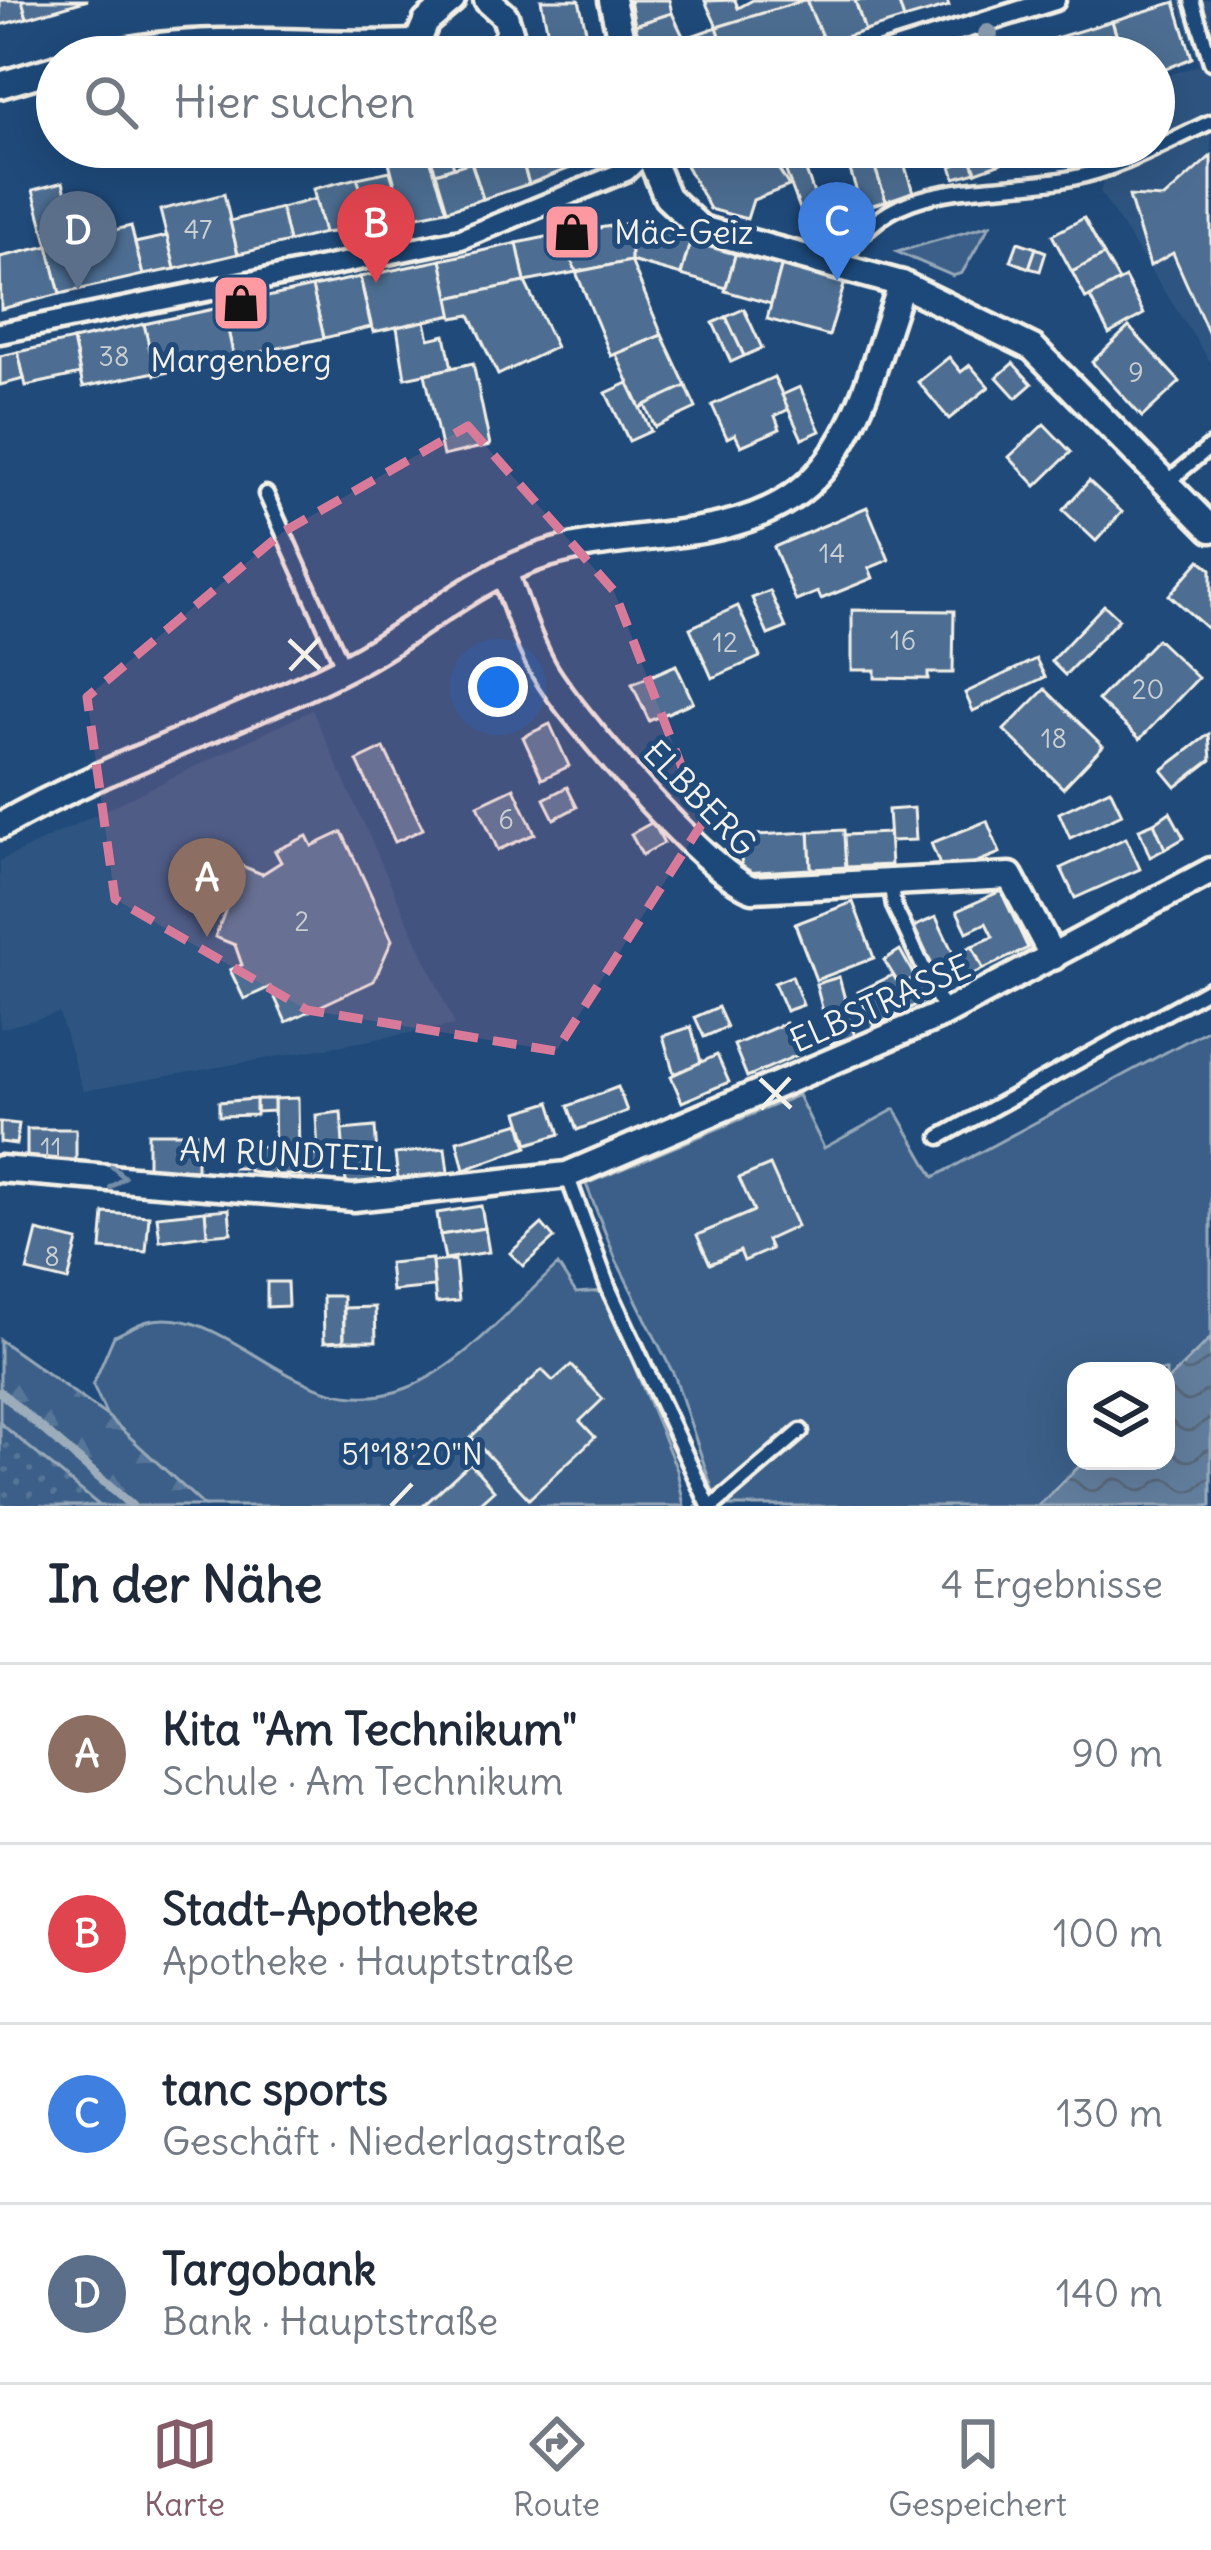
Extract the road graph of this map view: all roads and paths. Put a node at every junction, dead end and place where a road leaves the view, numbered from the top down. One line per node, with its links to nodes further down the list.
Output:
1 (452, 0): 6 (street)
2 (487, 0): 7 (street)
3 (612, 0): 8 (street)
4 (1055, 0): 9 (street)
5 (1192, 0): 10 (lane)
6 (425, 36)
7 (508, 36)
8 (620, 36)
9 (940, 36)
10 (1211, 62)
11 (36, 74): 12 (street)
12 (0, 85)
13 (1211, 122): 14 (lane)
14 (1175, 137)
15 (628, 168): 20 (street)
16 (656, 168): 18 (street)
17 (1098, 168): 18 (lane)
18 (841, 266): 19 (street)
19 (902, 284): 22 (street); 25 (street)
20 (0, 333)
21 (1211, 446): 22 (lane)
22 (1166, 482): 24 (street)
23 (266, 494): 26 (lane)
24 (1211, 529)
25 (503, 571): 26 (street); 29 (street, ELBBERG)
26 (344, 669): 27 (street)
27 (0, 826)
28 (1211, 871): 30 (street, ELBSTRASSE)
29 (890, 880): 30 (street, ELBBERG); 32 (lane)
30 (1053, 957): 32 (street, ELBSTRASSE)
31 (1211, 988): 33 (lane)
32 (945, 1013): 35 (street, ELBSTRASSE)
33 (940, 1137)
34 (0, 1168): 35 (street, AM RUNDTEIL, one-way to 35)
35 (567, 1175): 37 (lane)
36 (801, 1431): 37 (lane)
37 (711, 1506)

